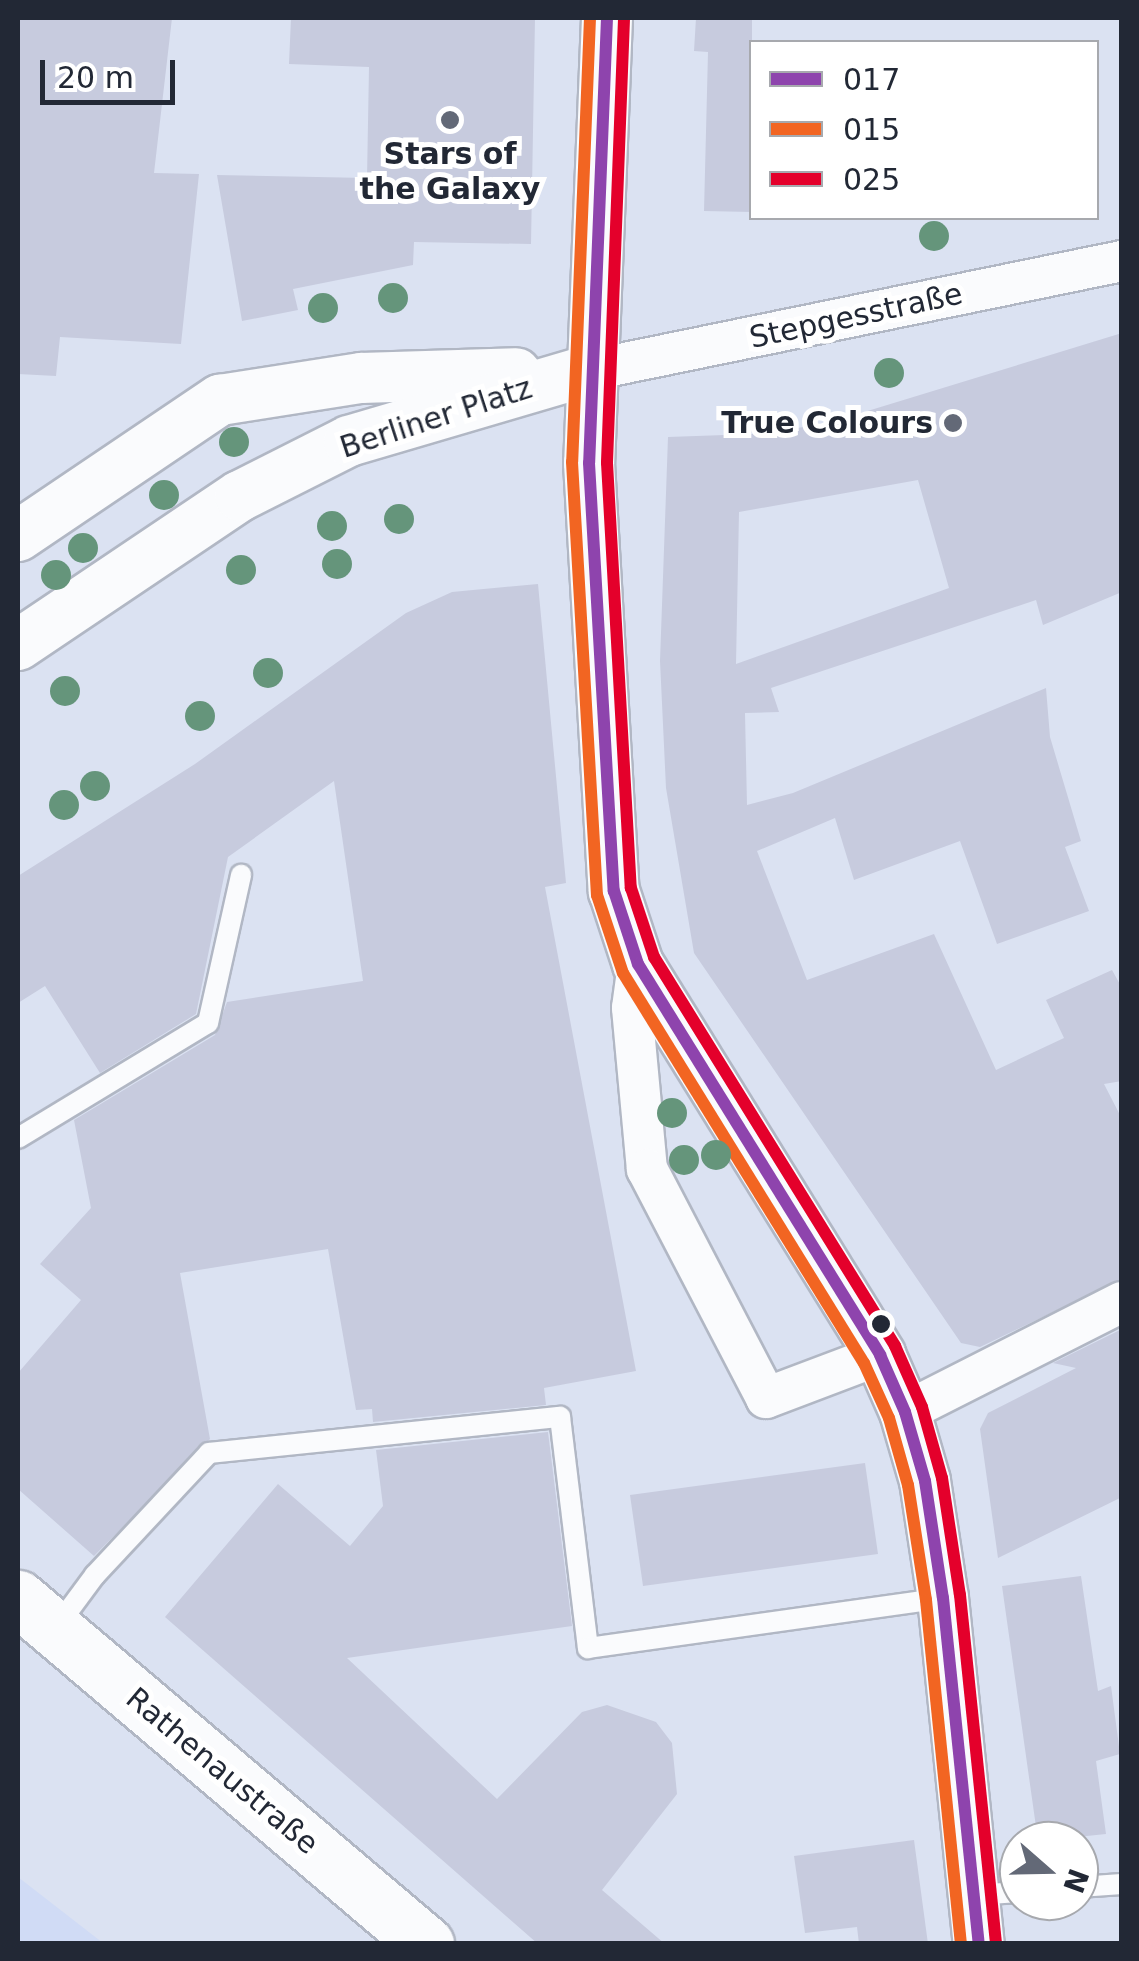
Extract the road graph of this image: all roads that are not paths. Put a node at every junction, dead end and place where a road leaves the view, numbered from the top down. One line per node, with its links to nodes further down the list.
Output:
1 (607, 18): 3 (street)
2 (1122, 261): 3 (street, Stepgesstraße)
3 (591, 370): 4 (street, Berliner Platz); 5 (street, Berliner Platz); 7 (street)
4 (18, 536)
5 (18, 645)
6 (241, 875): 8 (lane)
7 (638, 964): 10 (street); 10 (street)
8 (18, 1138)
9 (1122, 1302): 11 (street)
10 (880, 1355): 11 (street)
11 (905, 1412): 12 (street)
12 (943, 1598): 13 (lane); 14 (street)
13 (36, 1614): 15 (main road, Rathenaustraße)
14 (990, 1910)
15 (426, 1944)

